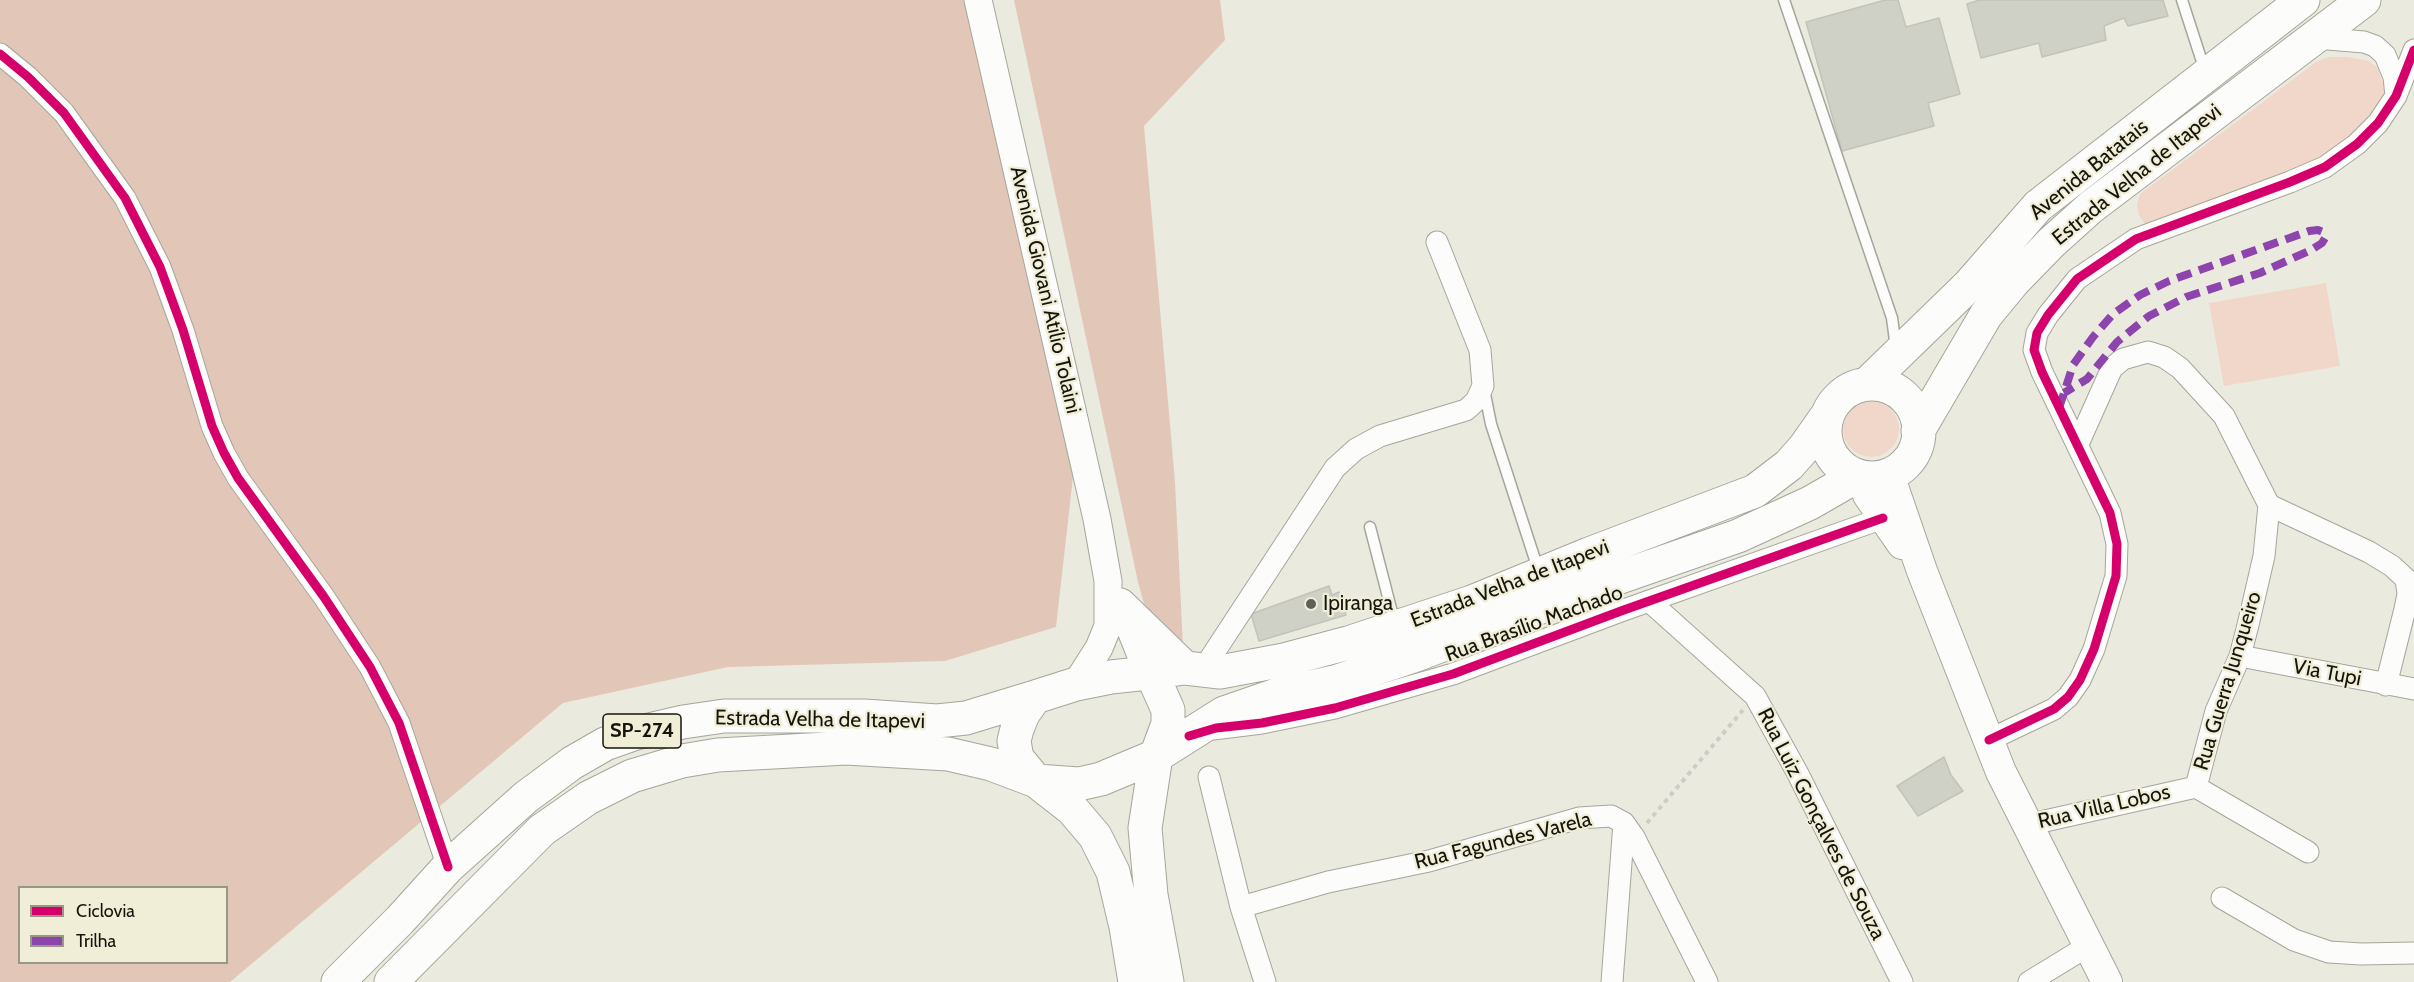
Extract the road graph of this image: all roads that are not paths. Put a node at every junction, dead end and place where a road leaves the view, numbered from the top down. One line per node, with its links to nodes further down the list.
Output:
1 (978, 0): 24 (street, Avenida Giovani Atílio Tolaini)
2 (1784, 0): 12 (lane)
3 (2182, 0): 9 (lane)
4 (2304, 0): 9 (main road, Avenida Batatais)
5 (2364, 0): 6 (main road, Estrada Velha de Itapevi)
6 (2316, 38): 10 (street); 16 (main road, Estrada Velha de Itapevi)
7 (2414, 50): 10 (street)
8 (0, 54): 43 (street)
9 (2207, 76): 12 (main road, Avenida Batatais)
10 (2396, 96): 17 (street)
11 (1437, 242): 14 (street)
12 (1897, 355): 13 (main road, Avenida Batatais)
13 (1867, 384): 15 (main road); 16 (main road)
14 (1484, 386): 23 (lane); 28 (street)
15 (1828, 414): 18 (main road); 23 (main road, Estrada Velha de Itapevi)
16 (1923, 423): 18 (main road)
17 (2078, 444): 19 (street); 35 (street)
18 (1870, 476): 20 (main road); 22 (main road); 34 (main road, Estrada Velha de Itapevi)
19 (2269, 505): 27 (street, Rua Guerra Junqueiro); 31 (street)
20 (1883, 518): 22 (main road); 25 (street, Rua Brasílio Machado)
21 (1370, 527): 26 (lane)
22 (1922, 571): 35 (main road)
23 (1540, 576): 26 (main road, Estrada Velha de Itapevi)
24 (1114, 593): 28 (main road); 29 (street); 30 (street)
25 (1649, 601): 34 (street, Rua Brasílio Machado); 55 (street, Rua Luiz Gonçalves de Souza)
26 (1396, 627): 28 (main road, Estrada Velha de Itapevi)
27 (2240, 656): 31 (street, Via Tupi); 39 (street, Rua Guerra Junqueiro)
28 (1194, 670): 29 (main road, Estrada Velha de Itapevi)
29 (1152, 678): 30 (main road, Estrada Velha de Itapevi); 36 (main road)
30 (1076, 684): 33 (main road, Estrada Velha de Itapevi)
31 (2386, 685): 32 (street, Via Tupi)
32 (2414, 689)
33 (1035, 697): 38 (main road); 43 (main road, Estrada Velha de Itapevi / SP-274)
34 (1189, 736): 36 (main road, Estrada Velha de Itapevi)
35 (1989, 740): 40 (main road)
36 (1156, 756): 38 (main road, Estrada Velha de Itapevi); 51 (main road)
37 (1209, 777): 45 (street)
38 (1036, 781): 49 (main road, Estrada Velha de Itapevi / SP-274); 50 (main road)
39 (2196, 787): 40 (street, Rua Villa Lobos); 42 (street, Rua Villa Lobos)
40 (2027, 825): 46 (main road)
41 (1629, 830): 45 (street, Rua Fagundes Varela); 53 (street); 54 (street)
42 (2308, 852)
43 (448, 867): 48 (main road, Estrada Velha de Itapevi / SP-274)
44 (2222, 898): 47 (street)
45 (1241, 907): 52 (street)
46 (2088, 946): 56 (street); 57 (main road)
47 (2414, 953)
48 (338, 982)
49 (391, 982)
50 (1135, 982)
51 (1167, 982)
52 (1265, 982)
53 (1612, 982)
54 (1707, 982)
55 (1902, 982)
56 (2029, 982)
57 (2107, 982)

